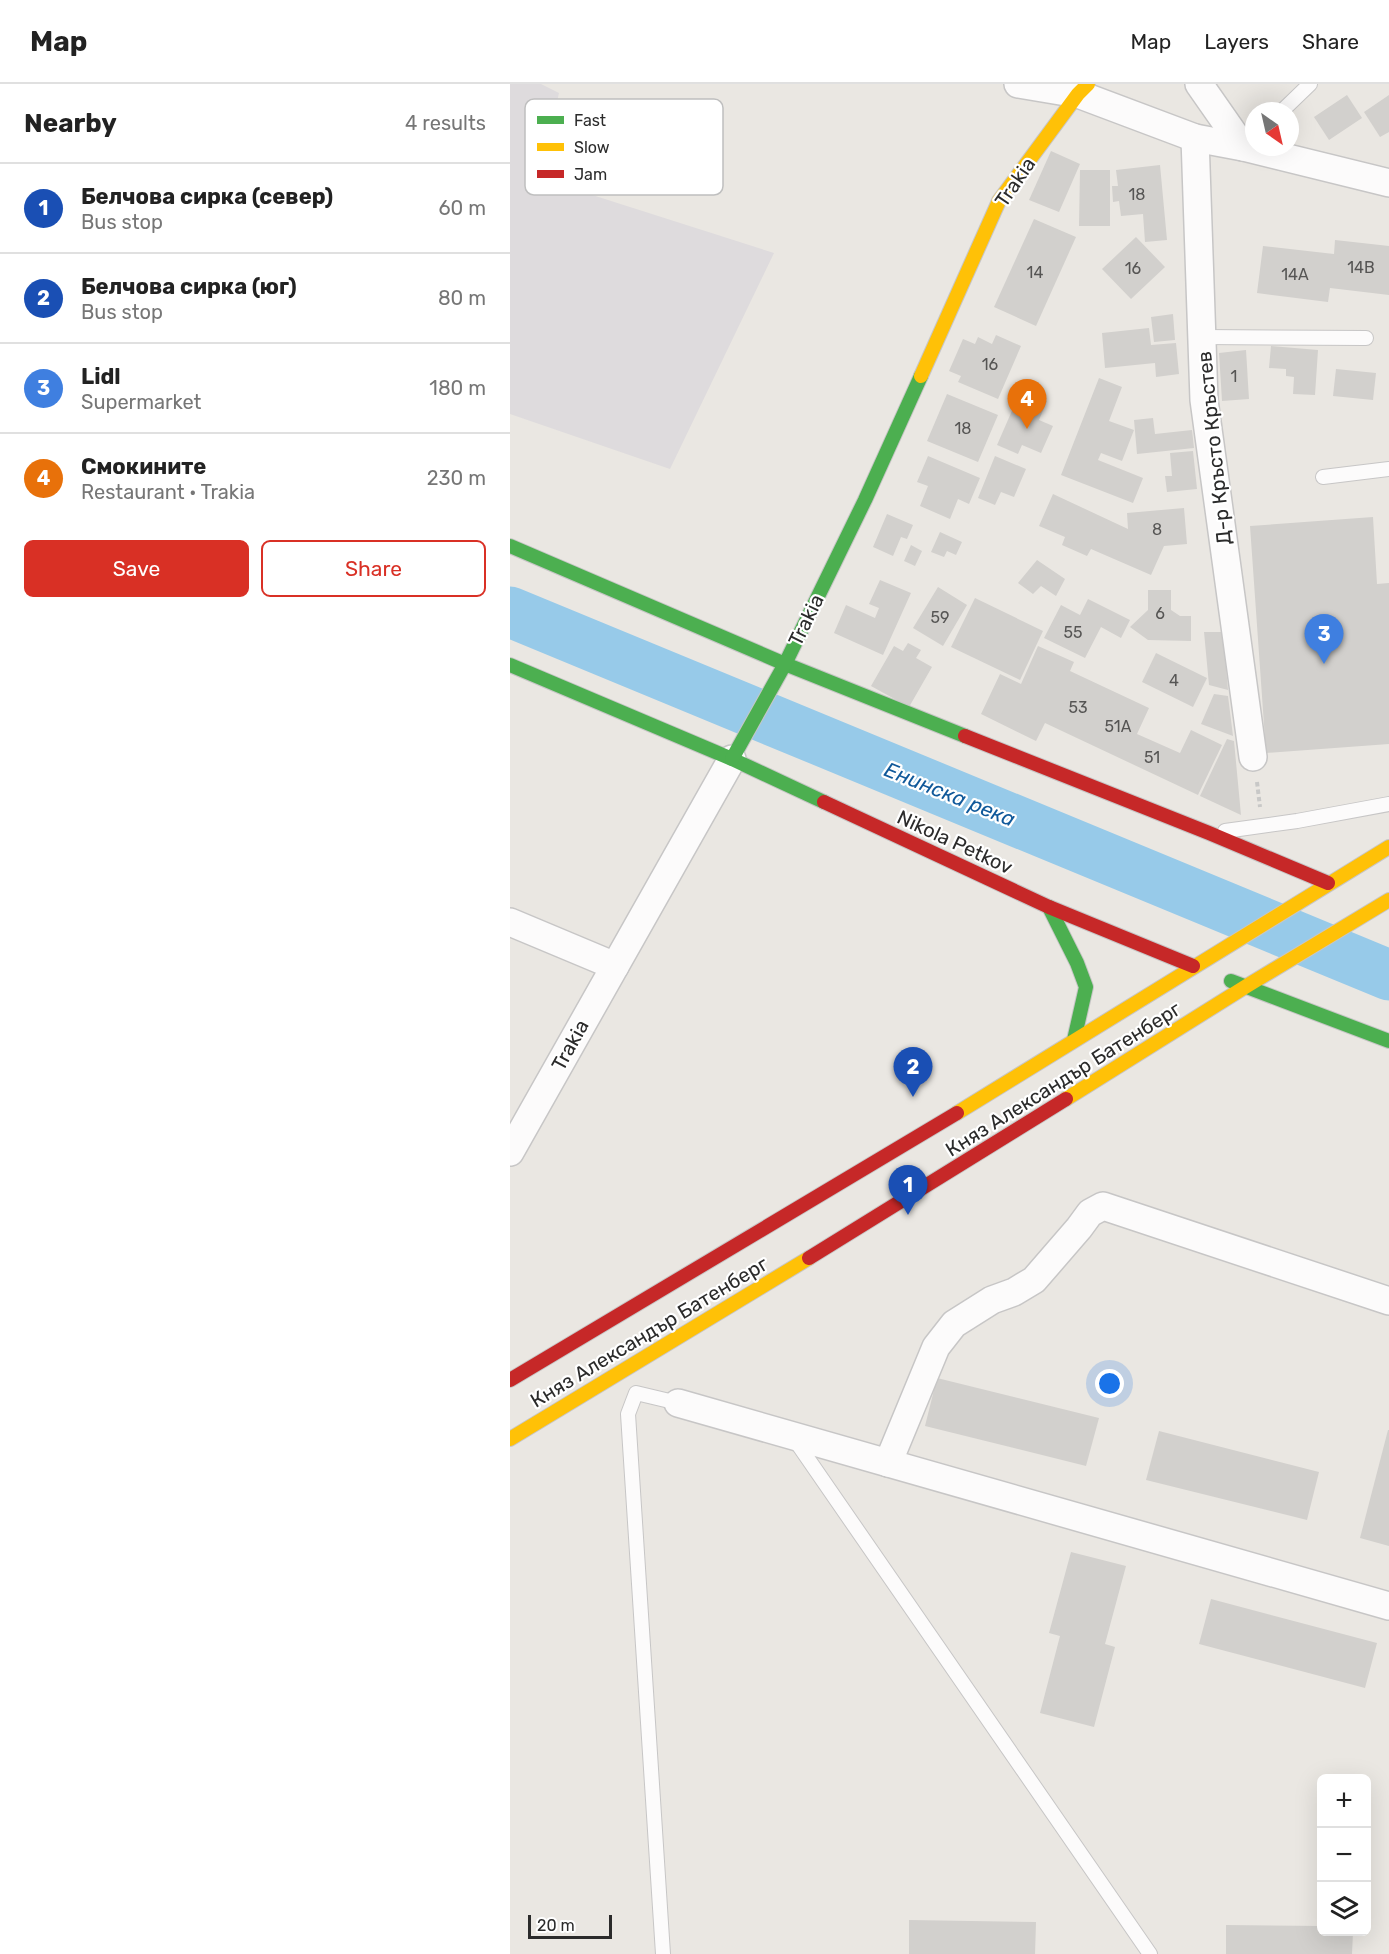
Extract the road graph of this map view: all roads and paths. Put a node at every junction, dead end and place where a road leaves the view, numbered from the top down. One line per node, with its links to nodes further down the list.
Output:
1 (1018, 84): 4 (street)
2 (1199, 84): 6 (street)
3 (1310, 84): 5 (lane)
4 (1083, 89): 7 (street); 16 (main road, Trakia)
5 (1291, 102)
6 (1245, 137)
7 (1195, 138): 8 (street); 11 (street, Д-р Кръсто Кръстев)
8 (1245, 142)
9 (1297, 156): 10 (street)
10 (1389, 183)
11 (1202, 337): 12 (lane); 19 (street, Д-р Кръсто Кръстев)
12 (1366, 338)
13 (1389, 469): 14 (lane)
14 (1323, 477)
15 (510, 546): 16 (main road)
16 (785, 664): 18 (main road, Trakia); 21 (main road)
17 (510, 665): 18 (main road, Nikola Petkov)
18 (738, 750): 26 (main road, Nikola Petkov); 28 (street, Trakia)
19 (1253, 757)
20 (1389, 804): 21 (lane)
21 (1209, 833): 23 (main road)
22 (1389, 847): 23 (main road)
23 (1328, 883): 24 (main road); 29 (main road)
24 (1348, 892)
25 (1381, 904): 30 (main road, Княз Александър Батенберг)
26 (1049, 907): 29 (main road, Nikola Petkov); 31 (main road)
27 (510, 922): 28 (street)
28 (615, 966): 33 (street, Trakia)
29 (1193, 966): 30 (main road, Nikola Petkov); 31 (main road, Княз Александър Батенберг)
30 (1245, 987): 32 (main road, Nikola Petkov); 38 (main road, Княз Александър Батенберг)
31 (1074, 1040): 35 (main road, Княз Александър Батенберг)
32 (1389, 1041)
33 (510, 1152)
34 (1389, 1301): 39 (street)
35 (510, 1380)
36 (678, 1403): 37 (street); 41 (lane)
37 (792, 1436): 39 (street); 42 (lane)
38 (510, 1439)
39 (888, 1463): 40 (street)
40 (1389, 1606)
41 (663, 1954)
42 (1150, 1954)

